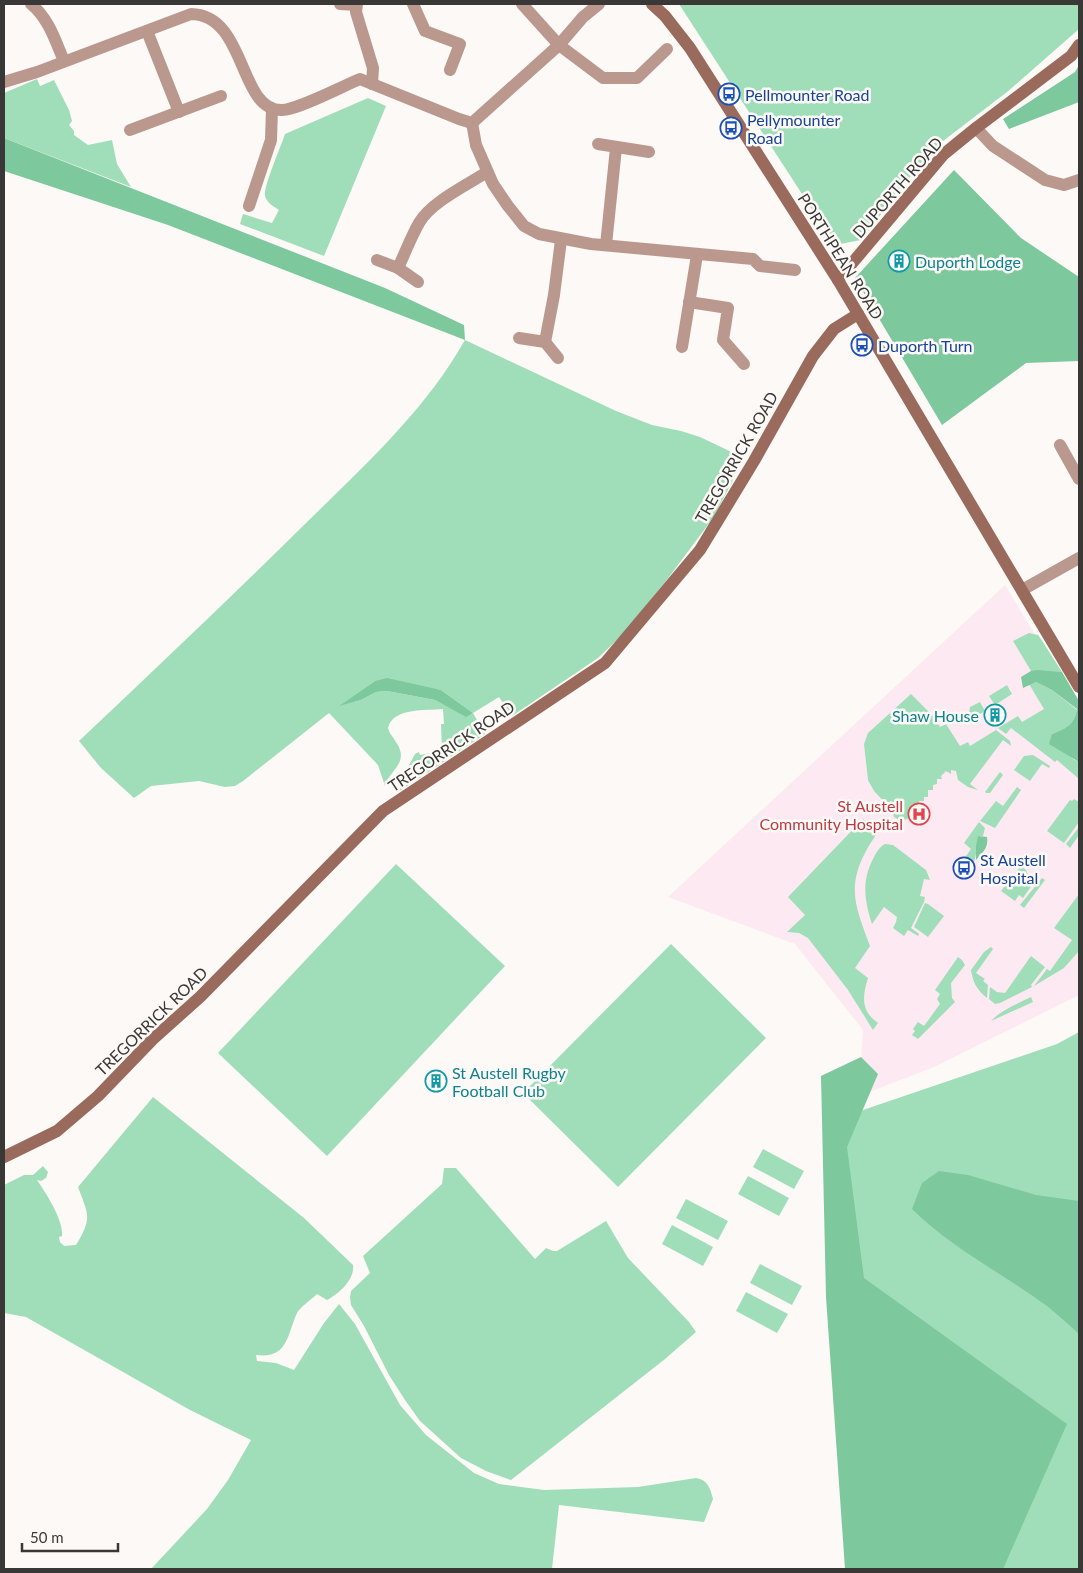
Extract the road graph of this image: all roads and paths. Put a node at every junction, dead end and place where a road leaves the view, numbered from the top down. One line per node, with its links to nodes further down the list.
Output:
1 (31, 4): 15 (street)
2 (340, 4): 7 (street)
3 (413, 4): 16 (street)
4 (522, 4): 12 (street)
5 (588, 4): 10 (street)
6 (599, 4): 10 (street)
7 (357, 5): 18 (street)
8 (651, 5): 37 (street, PORTHPEAN ROAD)
9 (195, 9): 11 (street); 20 (street)
10 (583, 17): 12 (street)
11 (147, 31): 15 (street); 21 (street)
12 (559, 45): 14 (street); 22 (street)
13 (1079, 45): 23 (street, DUPORTH ROAD)
14 (667, 49)
15 (64, 61): 17 (street)
16 (450, 70)
17 (4, 82)
18 (372, 84): 20 (street); 22 (street)
19 (221, 96): 21 (street)
20 (272, 109): 30 (street)
21 (179, 112): 24 (street)
22 (472, 123): 28 (street)
23 (976, 128): 29 (street); 37 (street, DUPORTH ROAD)
24 (130, 130)
25 (598, 144): 26 (street)
26 (616, 148): 27 (street); 32 (street)
27 (649, 152)
28 (487, 172): 31 (street); 35 (street)
29 (1079, 180)
30 (249, 206)
31 (561, 240): 32 (street); 42 (street)
32 (606, 245): 33 (street)
33 (697, 255): 36 (street); 39 (street)
34 (377, 260): 35 (street)
35 (398, 268): 38 (street)
36 (795, 270)
37 (838, 280): 40 (street, PORTHPEAN ROAD)
38 (418, 282)
39 (689, 302): 43 (street); 45 (street)
40 (858, 314): 49 (street, PORTHPEAN ROAD); 51 (street, TREGORRICK ROAD)
41 (519, 338): 42 (street)
42 (545, 342): 44 (street)
43 (682, 347)
44 (558, 358)
45 (744, 364)
46 (1060, 445): 47 (street)
47 (1079, 479)
48 (1079, 558): 49 (street)
49 (1022, 590): 50 (street, PORTHPEAN ROAD)
50 (1079, 687)
51 (4, 1157)

